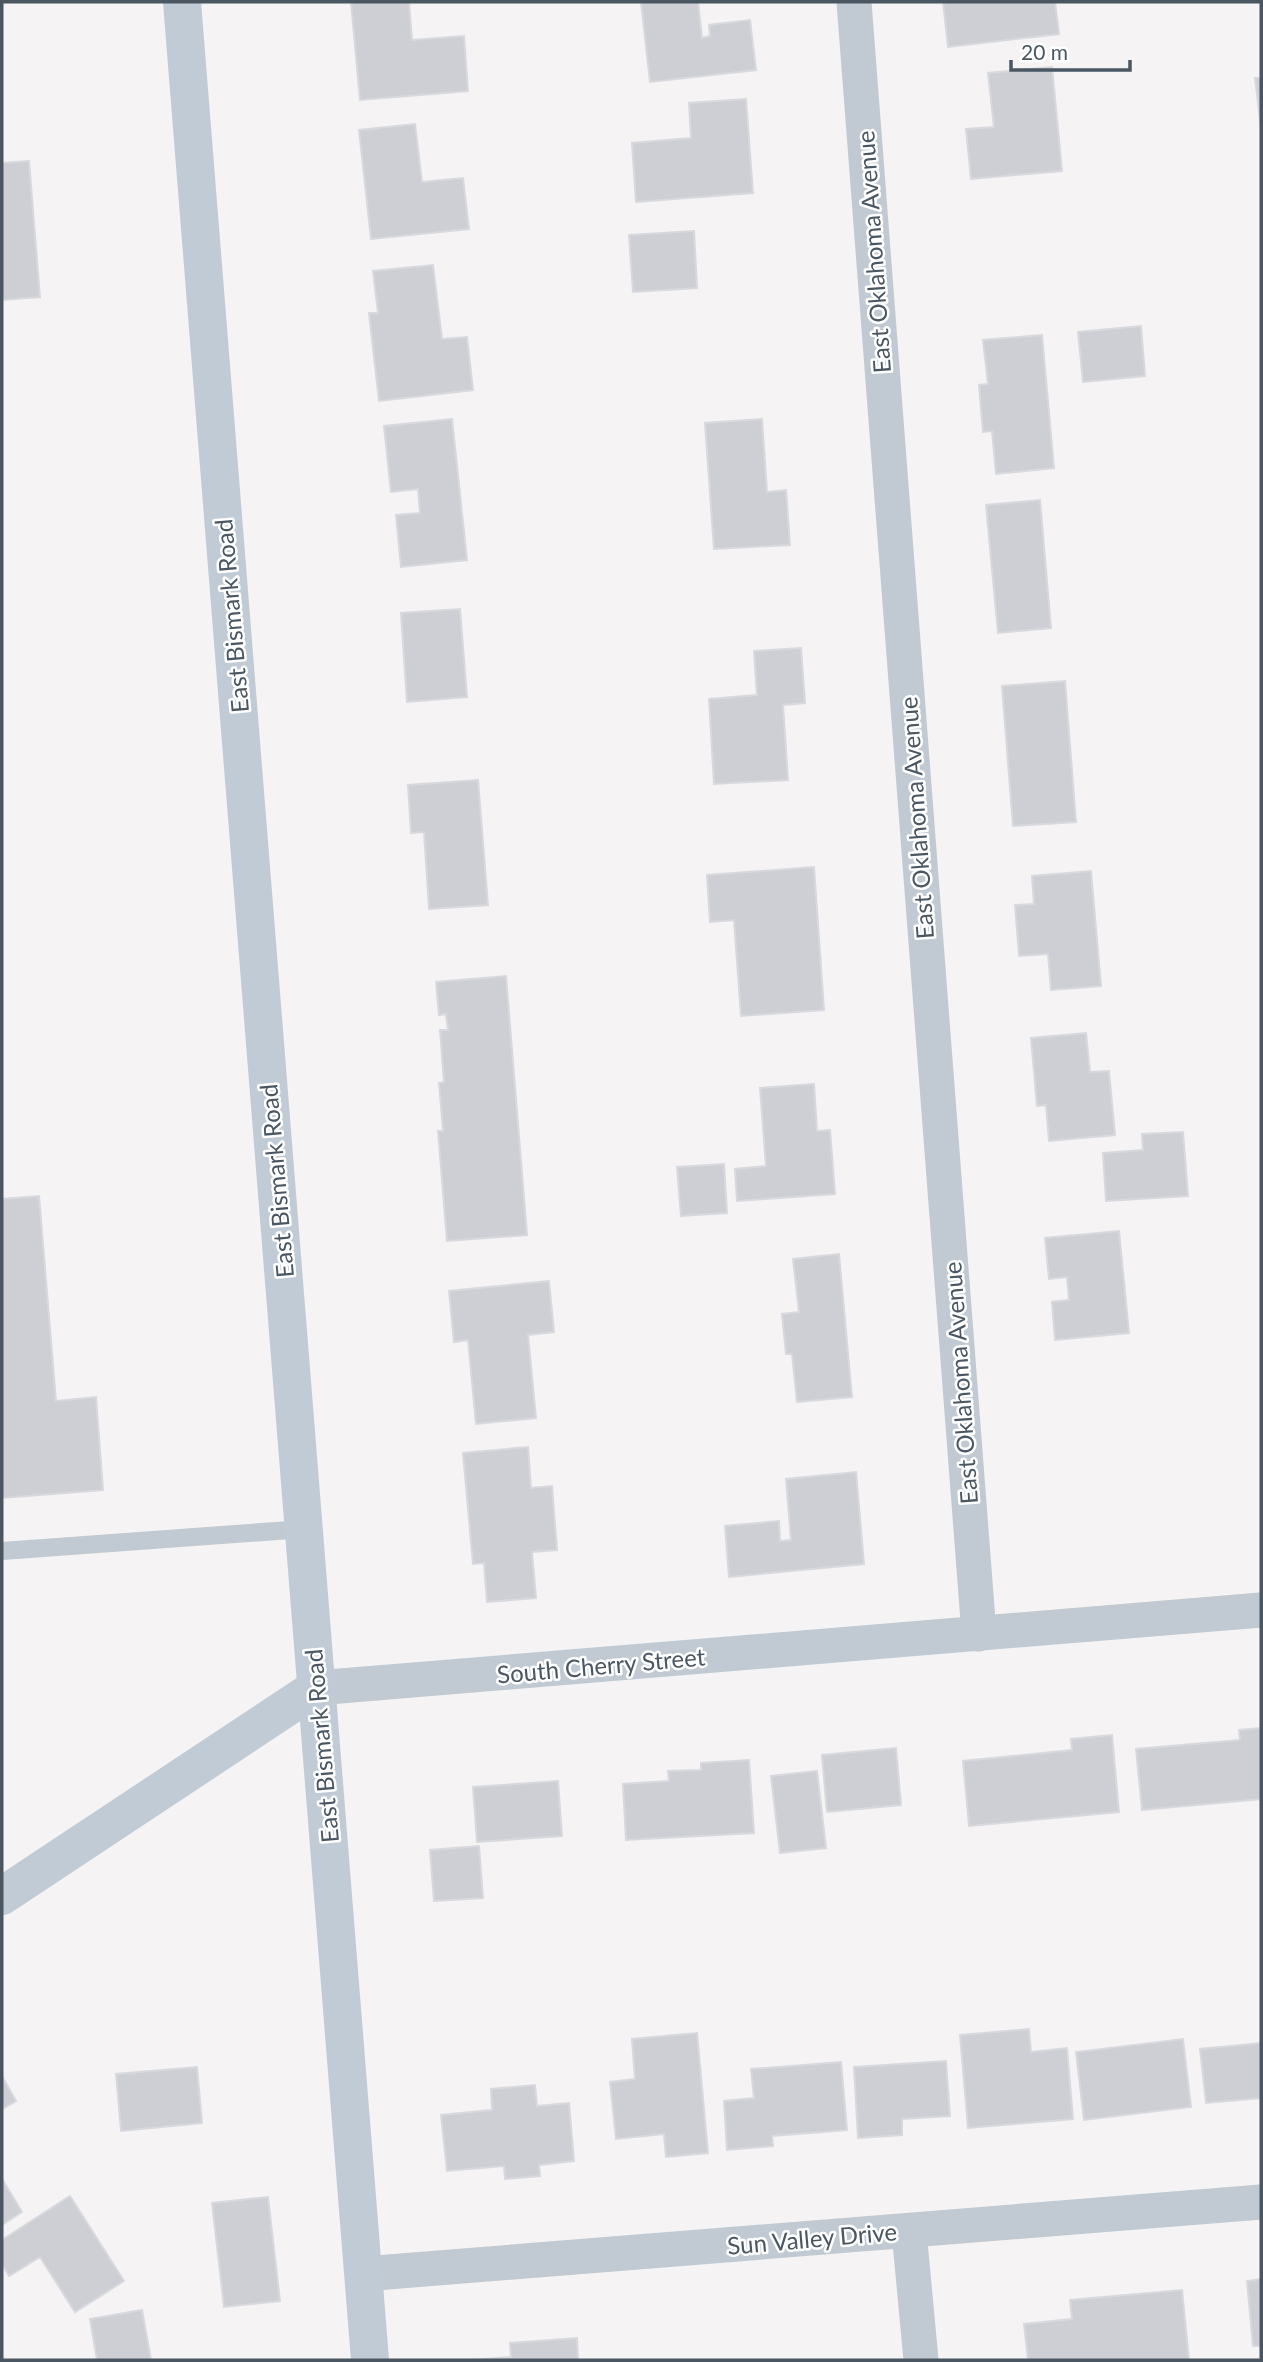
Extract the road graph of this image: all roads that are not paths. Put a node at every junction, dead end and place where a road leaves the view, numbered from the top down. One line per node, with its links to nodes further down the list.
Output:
1 (182, 2): 3 (street, East Bismark Road)
2 (854, 2): 6 (street, East Oklahoma Avenue)
3 (304, 1529): 4 (lane); 7 (street, East Bismark Road)
4 (2, 1550)
5 (1261, 1610): 6 (street, South Cherry Street)
6 (979, 1634): 7 (street, South Cherry Street)
7 (316, 1688): 8 (street, South Cherry Street); 11 (street, East Bismark Road)
8 (2, 1896)
9 (1261, 2202): 10 (street, Sun Valley Drive)
10 (909, 2231): 11 (street, Sun Valley Drive); 13 (street)
11 (363, 2274): 12 (street, East Bismark Road)
12 (370, 2360)
13 (921, 2360)

